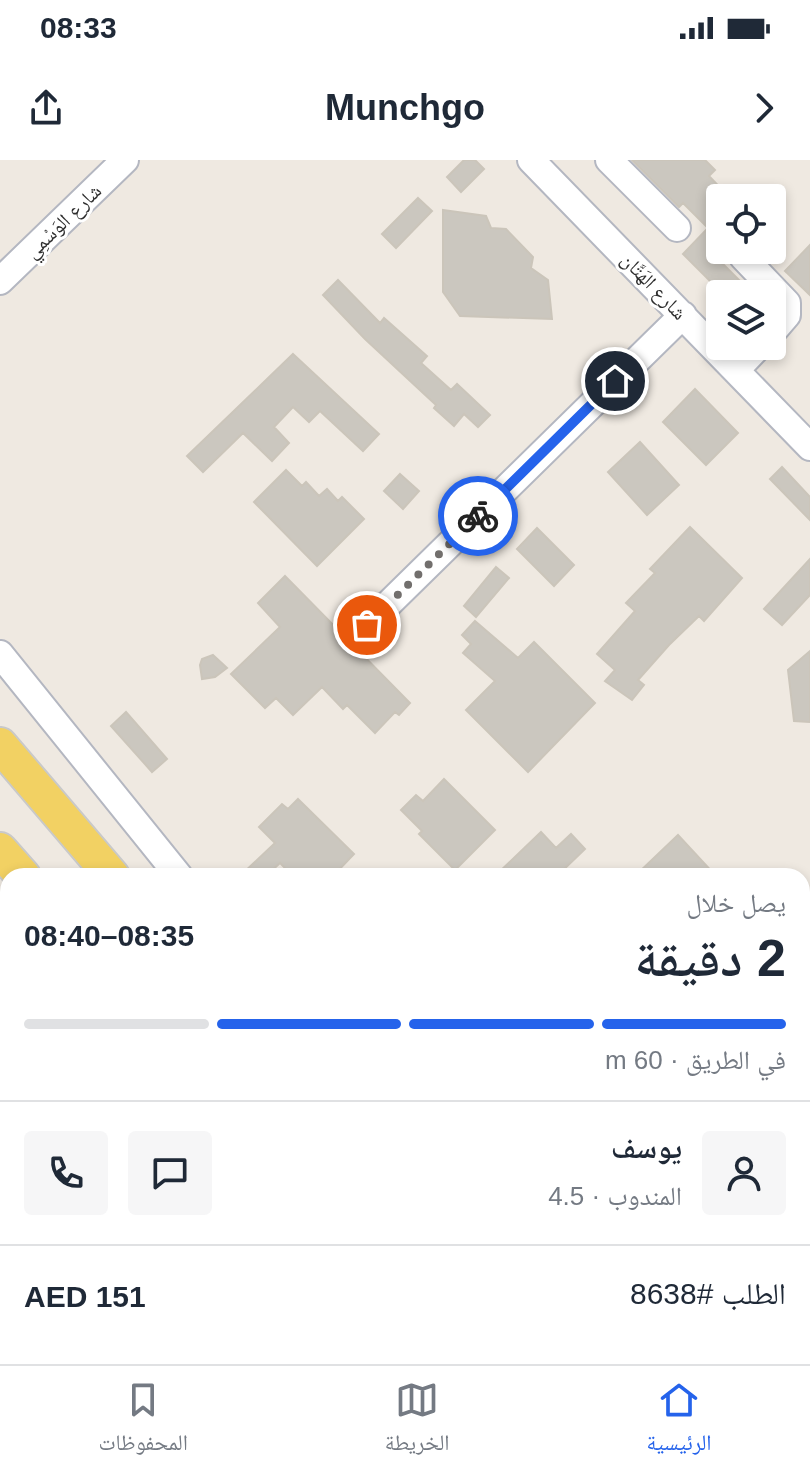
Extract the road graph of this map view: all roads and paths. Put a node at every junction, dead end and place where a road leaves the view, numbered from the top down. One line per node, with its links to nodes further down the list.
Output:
1 (125, 160): 7 (street, شارع الوَسْمِي)
2 (531, 160): 8 (street, شارع الهَتَّان)
3 (609, 160): 4 (street)
4 (677, 228)
5 (750, 264): 6 (street)
6 (765, 280)
7 (0, 281)
8 (683, 315): 10 (street, شارع الهَتَّان); 12 (street)
9 (746, 360): 10 (street)
10 (736, 370): 11 (street, شارع الهَتَّان)
11 (810, 447)
12 (367, 625)
13 (0, 654): 18 (street)
14 (0, 745): 17 (main road)
15 (0, 850): 16 (main road)
16 (16, 868)
17 (105, 868)
18 (173, 868)

